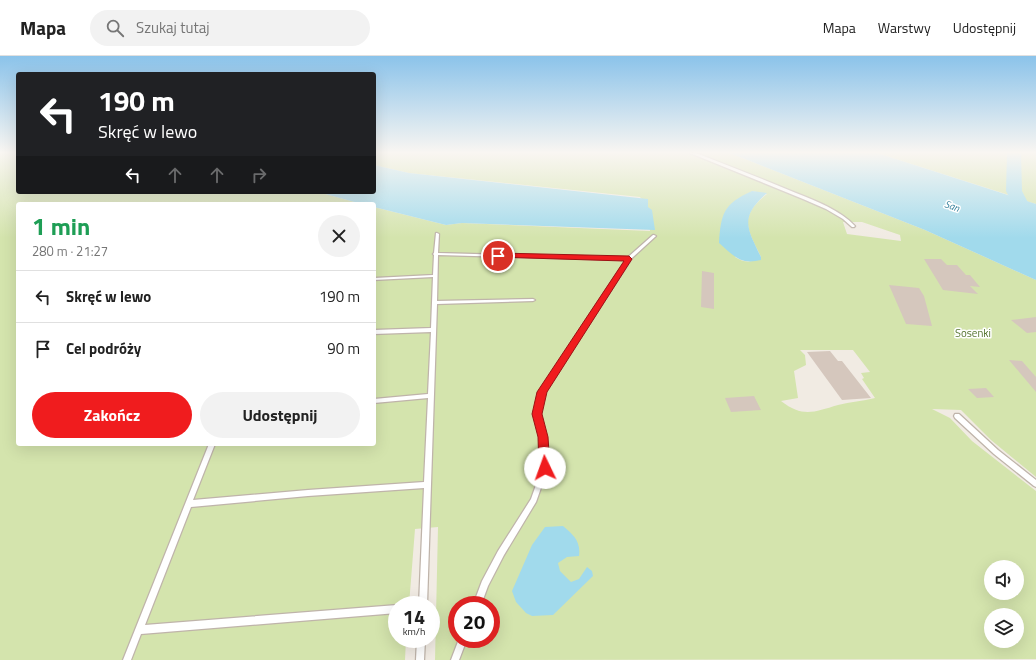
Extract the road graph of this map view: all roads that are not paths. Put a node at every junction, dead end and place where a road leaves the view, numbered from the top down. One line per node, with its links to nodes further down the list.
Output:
1 (760, 181): 2 (lane)
2 (854, 226)
3 (437, 234): 5 (lane)
4 (654, 236): 6 (lane)
5 (435, 254): 6 (lane); 7 (lane)
6 (629, 259): 21 (lane)
7 (435, 276): 8 (lane); 10 (lane)
8 (376, 279)
9 (533, 300): 10 (lane)
10 (434, 303): 11 (lane)
11 (433, 330): 12 (lane); 13 (lane)
12 (376, 332)
13 (431, 396): 14 (lane); 18 (lane)
14 (376, 401)
15 (957, 416): 17 (lane)
16 (211, 446): 19 (lane)
17 (1036, 484)
18 (428, 485): 19 (lane); 20 (lane)
19 (188, 504): 23 (lane)
20 (423, 596)
21 (481, 596)
22 (388, 610): 23 (lane)
23 (139, 630): 26 (lane)
24 (421, 648): 27 (lane)
25 (460, 648): 28 (lane)
26 (127, 660)
27 (420, 660)
28 (455, 660)

